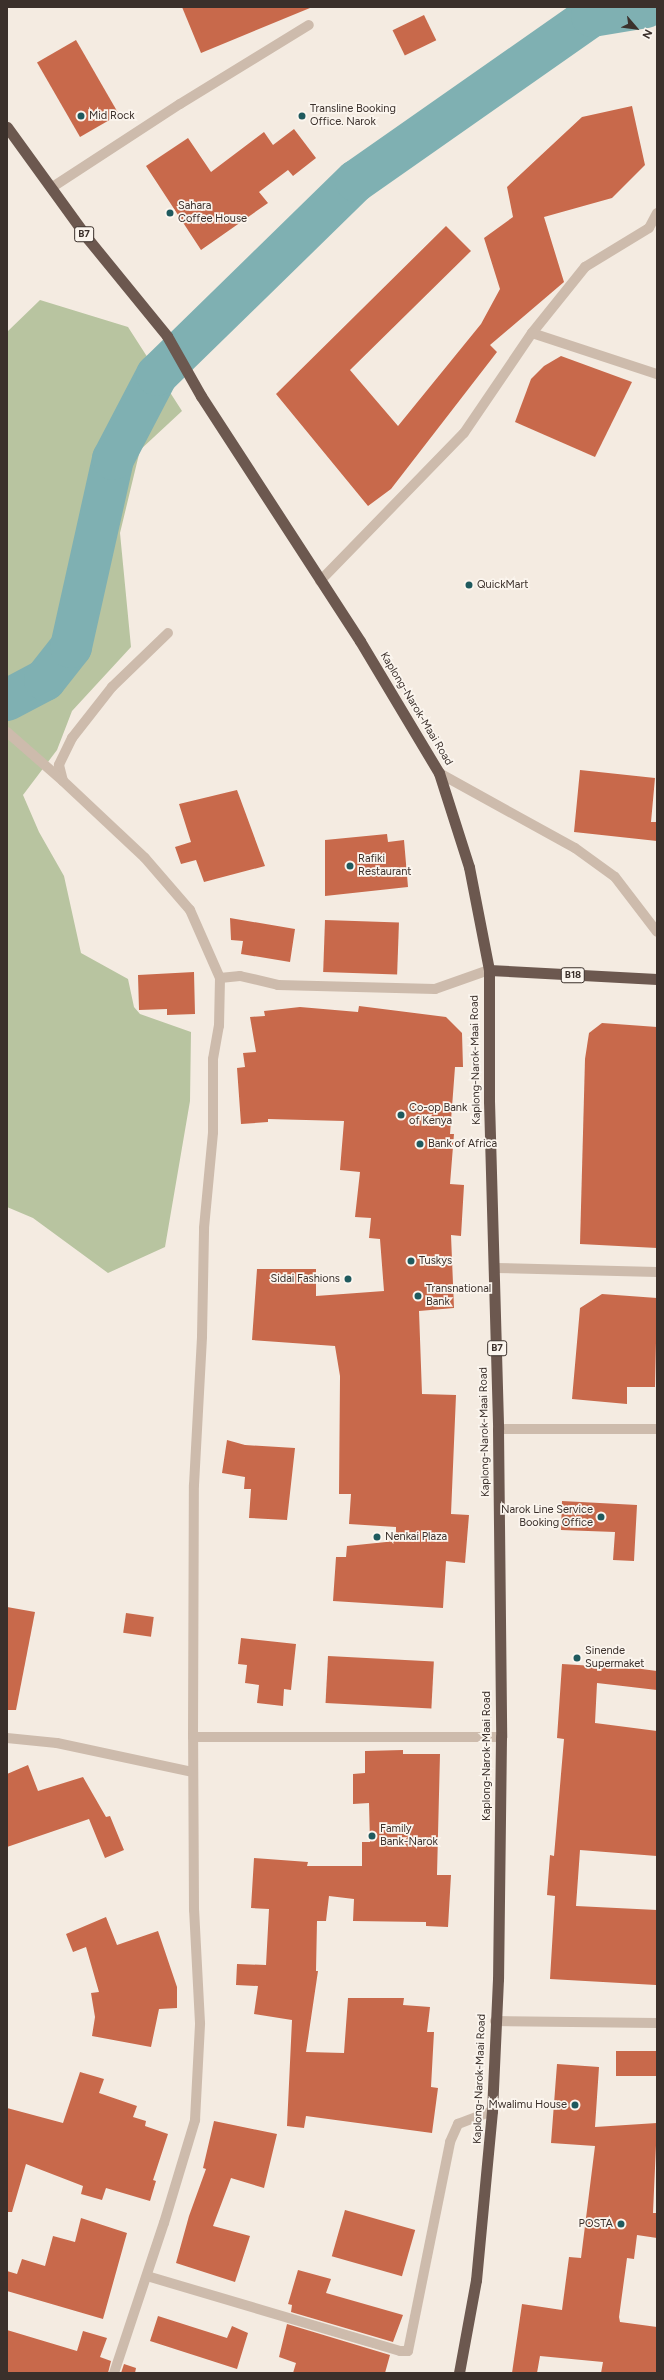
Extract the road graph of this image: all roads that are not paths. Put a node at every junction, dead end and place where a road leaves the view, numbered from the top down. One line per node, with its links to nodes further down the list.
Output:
1 (309, 25): 3 (street)
2 (7, 127): 3 (highway, B7)
3 (51, 188): 7 (highway, Kaplong-Narok-Maai Road / B7)
4 (657, 213): 5 (street)
5 (532, 333): 6 (street); 7 (street)
6 (657, 374)
7 (320, 580): 10 (highway, Kaplong-Narok-Maai Road / B7)
8 (168, 633): 11 (street)
9 (7, 732): 11 (street)
10 (439, 774): 12 (street); 13 (highway, Kaplong-Narok-Maai Road / B7)
11 (63, 781): 14 (street)
12 (657, 932)
13 (488, 970): 14 (street); 15 (highway, B18); 16 (highway, Kaplong-Narok-Maai Road / B7)
14 (220, 978): 20 (street)
15 (657, 979)
16 (495, 1268): 17 (street); 18 (highway, Kaplong-Narok-Maai Road / B7)
17 (657, 1272)
18 (498, 1429): 19 (street); 21 (highway, Kaplong-Narok-Maai Road / B7)
19 (657, 1429)
20 (193, 1736): 21 (street); 23 (street)
21 (501, 1737): 24 (highway, Kaplong-Narok-Maai Road / B7)
22 (7, 1738): 23 (street)
23 (192, 1772): 27 (street)
24 (495, 2021): 25 (street); 26 (highway, Kaplong-Narok-Maai Road / B7)
25 (657, 2023)
26 (492, 2111): 27 (street); 29 (highway, Kaplong-Narok-Maai Road / B7)
27 (147, 2276): 28 (street)
28 (114, 2373)
29 (459, 2373)

